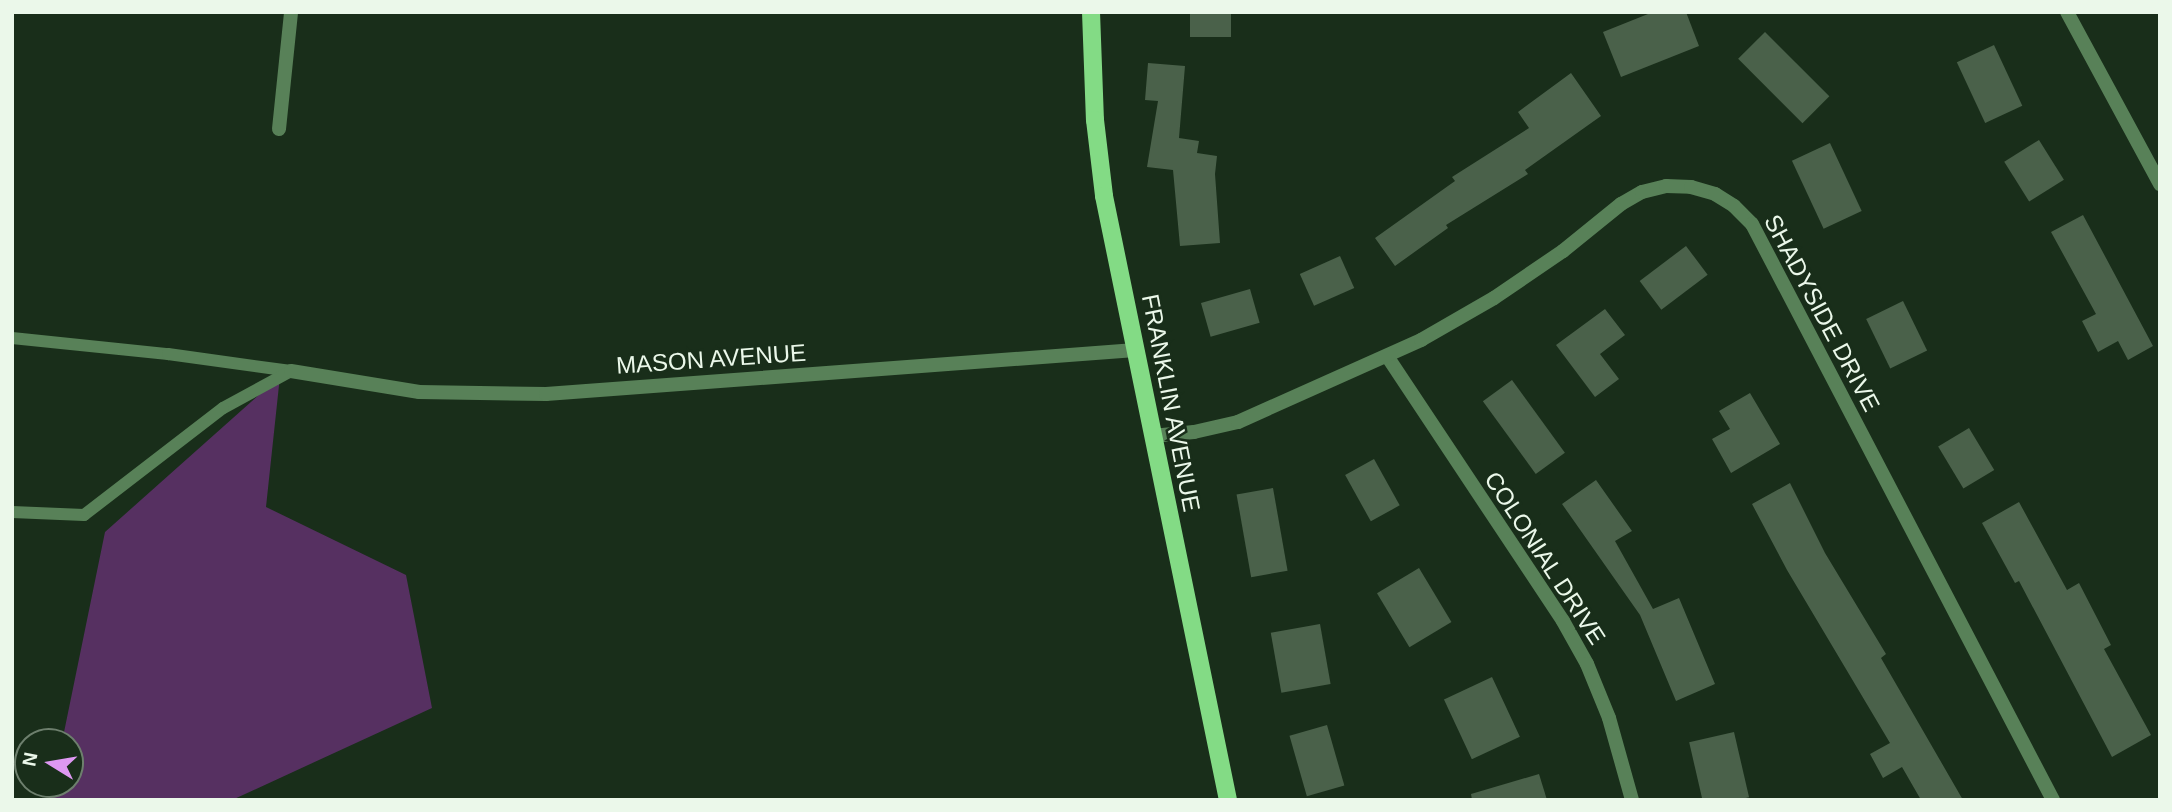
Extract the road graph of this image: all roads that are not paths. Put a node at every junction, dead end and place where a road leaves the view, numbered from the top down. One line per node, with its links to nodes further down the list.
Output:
1 (290, 12): 4 (street)
2 (1091, 12): 7 (main road, FRANKLIN AVENUE)
3 (2067, 12): 5 (street)
4 (279, 129)
5 (2160, 184)
6 (12, 338): 9 (lane)
7 (1135, 349): 9 (street, MASON AVENUE); 10 (main road, FRANKLIN AVENUE)
8 (1387, 356): 10 (street, SHADYSIDE DRIVE); 13 (street, COLONIAL DRIVE); 14 (street, SHADYSIDE DRIVE)
9 (291, 371): 11 (lane)
10 (1152, 436): 12 (main road, FRANKLIN AVENUE)
11 (12, 512)
12 (1228, 800)
13 (1632, 800)
14 (2053, 800)

